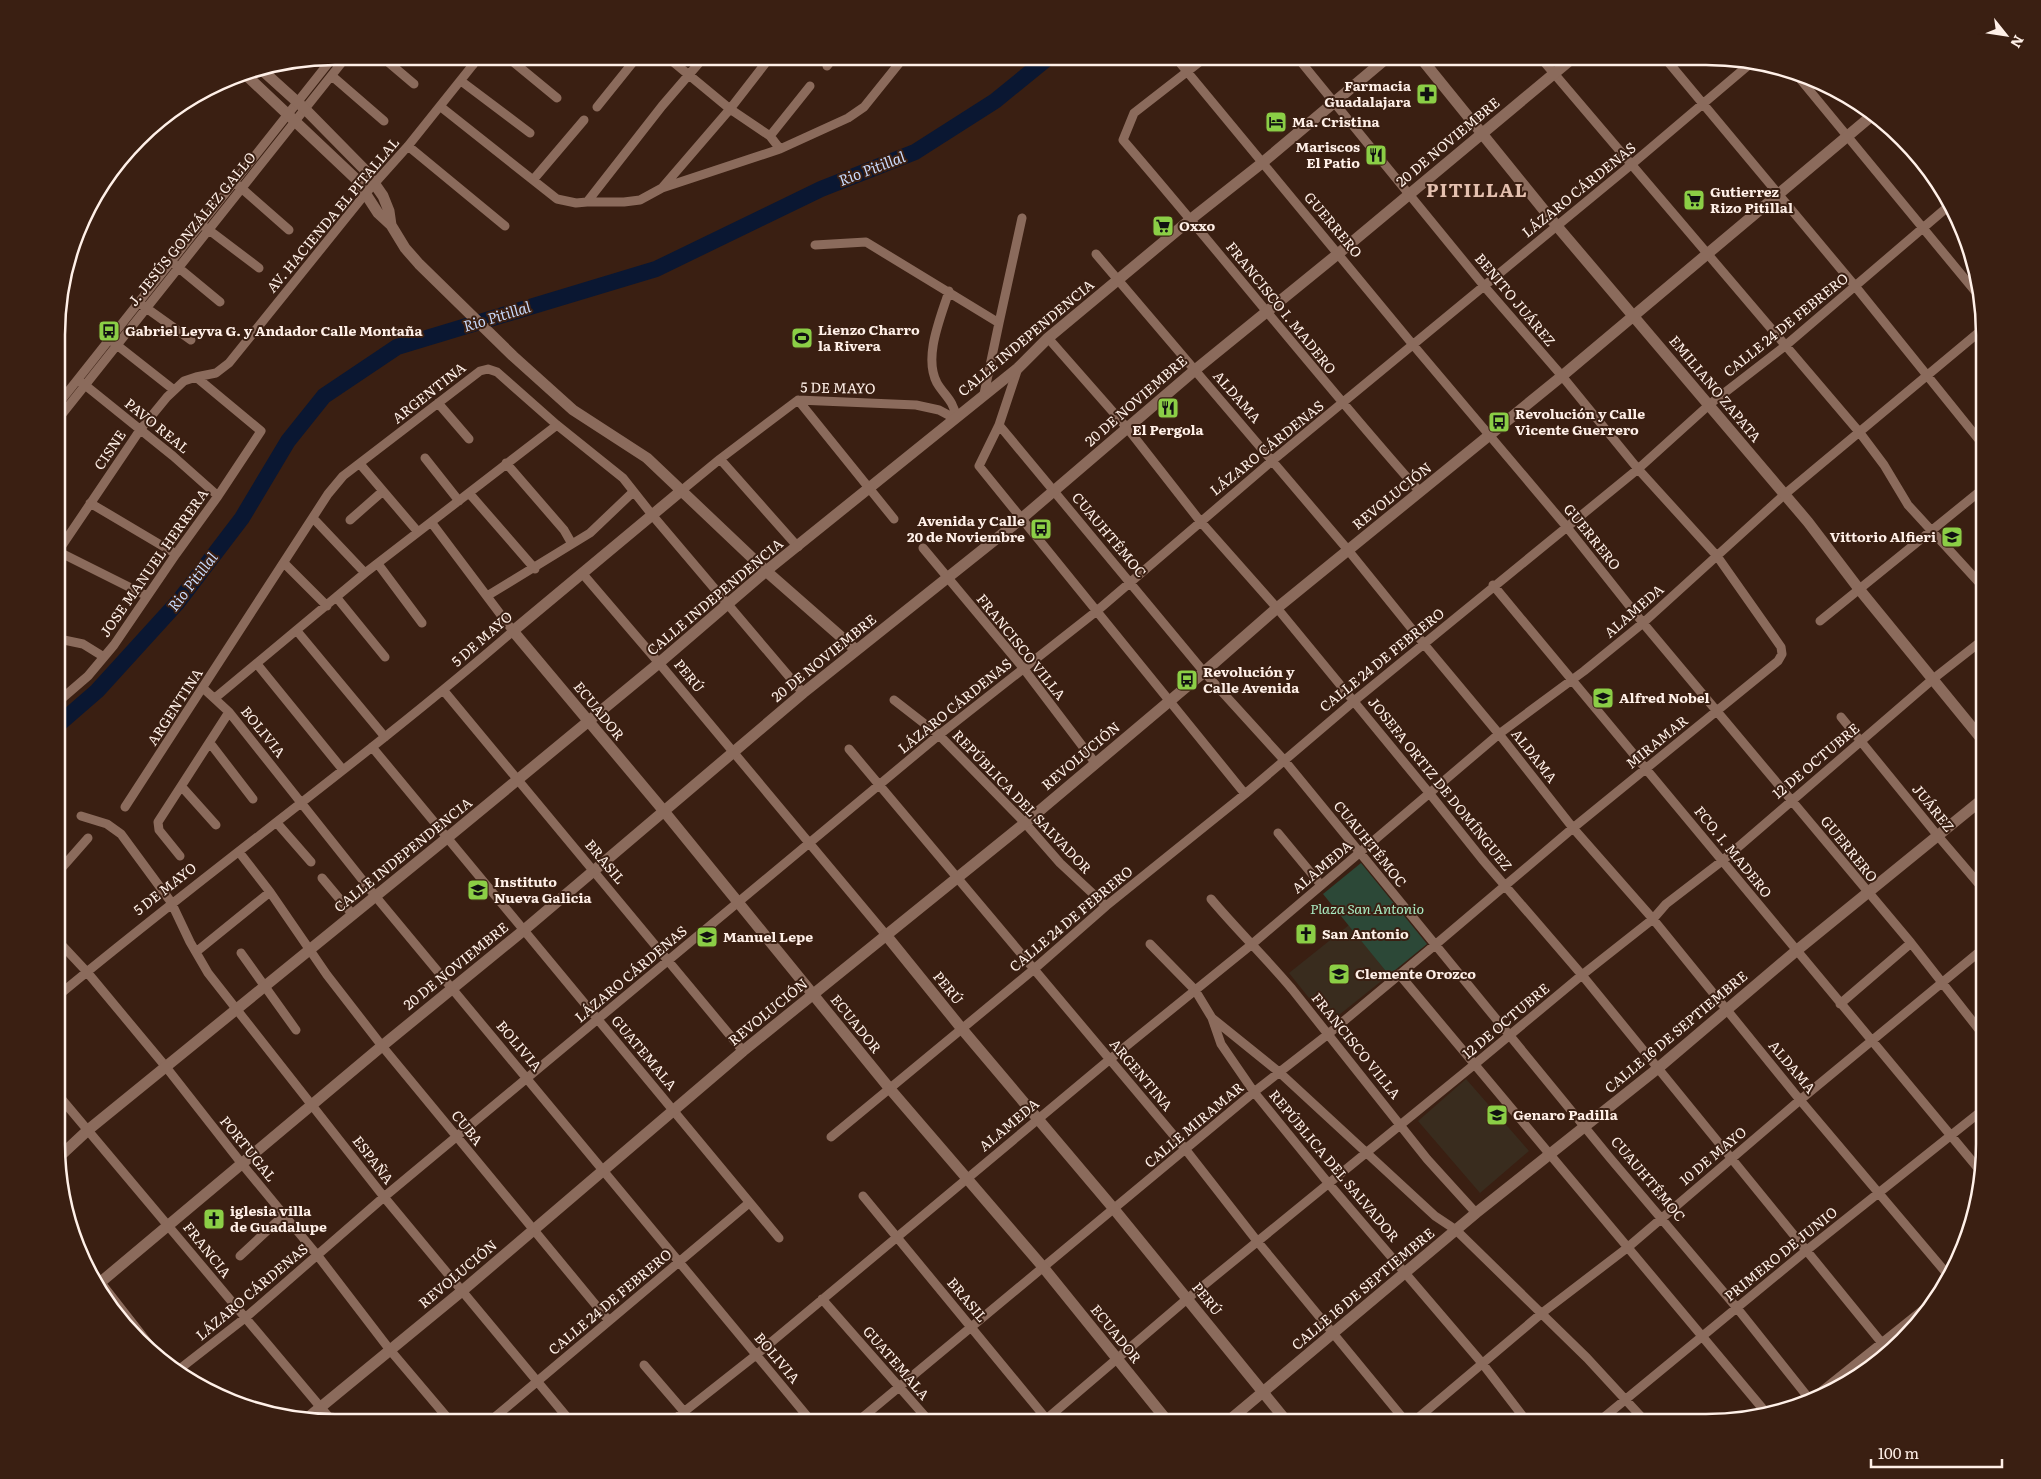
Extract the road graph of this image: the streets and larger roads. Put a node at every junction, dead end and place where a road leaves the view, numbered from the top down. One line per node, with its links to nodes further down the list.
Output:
1 (328, 65): 33 (street, J. JESÚS GONZÁLEZ GALLO)
2 (340, 65): 23 (street, J. JESÚS GONZÁLEZ GALLO)
3 (392, 65): 27 (street)
4 (473, 65): 26 (street, AV. HACIENDA EL PITALLAL)
5 (517, 65): 30 (street)
6 (631, 65): 35 (street)
7 (676, 65): 24 (street)
8 (697, 65): 24 (street)
9 (764, 65): 36 (street)
10 (898, 65): 46 (street)
11 (1182, 65): 20 (street, GUERRERO)
12 (1196, 65): 20 (street)
13 (1304, 65): 31 (street, BENITO JUÁREZ)
14 (1378, 65): 31 (street, CALLE INDEPENDENCIA)
15 (1427, 65): 42 (street, EMILIANO ZAPATA)
16 (1547, 65): 21 (street)
17 (1564, 65): 21 (street, 20 DE NOVIEMBRE)
18 (1671, 65): 32 (street)
19 (1745, 68): 32 (street, LÁZARO CÁRDENAS)
20 (1188, 71): 47 (street, GUERRERO); 59 (street, FRANCISCO I. MADERO)
21 (1554, 73): 42 (street, 20 DE NOVIEMBRE); 48 (street)
22 (267, 74): 33 (street)
23 (332, 76): 33 (street, J. JESÚS GONZÁLEZ GALLO); 40 (street)
24 (689, 76): 36 (street); 56 (street)
25 (250, 78): 37 (street)
26 (461, 81): 34 (street, AV. HACIENDA EL PITALLAL); 41 (street)
27 (414, 84)
28 (1804, 84): 44 (street)
29 (810, 86): 43 (street)
30 (557, 98)
31 (1334, 102): 47 (street, CALLE INDEPENDENCIA); 55 (street, BENITO JUÁREZ)
32 (1703, 104): 48 (street, LÁZARO CÁRDENAS); 54 (street)
33 (301, 106): 37 (street, J. JESÚS GONZÁLEZ GALLO); 50 (street)
34 (440, 107): 45 (street, AV. HACIENDA EL PITALLAL); 49 (street)
35 (596, 107)
36 (730, 109): 43 (street); 52 (street)
37 (292, 118): 51 (street, J. JESÚS GONZÁLEZ GALLO); 53 (street)
38 (1868, 119): 44 (street, REVOLUCIÓN)
39 (584, 120): 49 (street)
40 (384, 121)
41 (530, 133)
42 (1483, 133): 55 (street, 20 DE NOVIEMBRE); 61 (street, EMILIANO ZAPATA)
43 (770, 136): 46 (street)
44 (1847, 136): 54 (street, REVOLUCIÓN); 64 (street)
45 (408, 146): 50 (street, AV. HACIENDA EL PITALLAL); 62 (street)
46 (780, 149): 52 (street)
47 (1262, 163): 59 (street, CALLE INDEPENDENCIA); 68 (street, GUERRERO)
48 (1632, 164): 61 (street, LÁZARO CÁRDENAS); 69 (street)
49 (533, 180): 56 (street)
50 (375, 182): 53 (street, AV. HACIENDA EL PITALLAL); 60 (street)
51 (238, 186): 63 (street, J. JESÚS GONZÁLEZ GALLO); 65 (street)
52 (662, 188): 56 (street)
53 (366, 193): 60 (street); 95 (street, AV. HACIENDA EL PITALLAL)
54 (1778, 195): 69 (street, REVOLUCIÓN); 75 (street)
55 (1408, 196): 68 (street, 20 DE NOVIEMBRE); 74 (street, BENITO JUÁREZ)
56 (587, 202)
57 (1945, 209): 64 (street, CALLE 24 DE FEBRERO)
58 (1022, 218): 83 (street)
59 (1191, 219): 73 (street, CALLE INDEPENDENCIA); 81 (street, FRANCISCO I. MADERO)
60 (391, 225): 123 (street)
61 (1556, 225): 74 (street, LÁZARO CÁRDENAS); 82 (street, EMILIANO ZAPATA)
62 (505, 226)
63 (205, 227): 70 (street, J. JESÚS GONZÁLEZ GALLO); 71 (street, J. JESÚS GONZÁLEZ GALLO); 72 (street)
64 (1922, 229): 75 (street, CALLE 24 DE FEBRERO); 76 (street)
65 (289, 230)
66 (815, 245): 77 (street)
67 (1096, 254): 73 (street, ALDAMA)
68 (1339, 254): 81 (street, 20 DE NOVIEMBRE); 89 (street, GUERRERO)
69 (1708, 254): 82 (street, REVOLUCIÓN); 90 (street)
70 (170, 261): 71 (street); 78 (street, J. JESÚS GONZÁLEZ GALLO)
71 (178, 268): 79 (street); 80 (street, J. JESÚS GONZÁLEZ GALLO)
72 (259, 268)
73 (1119, 281): 85 (street, CALLE INDEPENDENCIA); 92 (street, ALDAMA)
74 (1484, 286): 89 (street, LÁZARO CÁRDENAS); 93 (street, BENITO JUÁREZ)
75 (1855, 286): 90 (street, CALLE 24 DE FEBRERO); 94 (street)
76 (1972, 289)
77 (949, 292): 83 (street); 106 (street)
78 (138, 302): 80 (street); 86 (street, J. JESÚS GONZÁLEZ GALLO)
79 (220, 302)
80 (146, 308): 87 (street); 88 (street, J. JESÚS GONZÁLEZ GALLO)
81 (1267, 312): 92 (street, 20 DE NOVIEMBRE); 103 (street, FRANCISCO I. MADERO)
82 (1633, 315): 93 (street, REVOLUCIÓN); 104 (street, EMILIANO ZAPATA)
83 (999, 323): 99 (street)
84 (1976, 335): 94 (street, ALAMEDA)
85 (1048, 338): 91 (street, CALLE INDEPENDENCIA); 109 (street, JOSEFA ORTIZ DE DOMÍNGUEZ)
86 (109, 339): 88 (street); 96 (street, J. JESÚS GONZÁLEZ GALLO)
87 (191, 340)
88 (117, 345): 97 (street, J. JESÚS GONZÁLEZ GALLO); 98 (street)
89 (1414, 346): 103 (street, LÁZARO CÁRDENAS); 112 (street, GUERRERO)
90 (1785, 346): 104 (street, CALLE 24 DE FEBRERO); 111 (street)
91 (1018, 368): 99 (street, CALLE INDEPENDENCIA); 108 (street)
92 (1195, 370): 109 (street, 20 DE NOVIEMBRE); 117 (street, ALDAMA)
93 (1562, 376): 112 (street, REVOLUCIÓN); 120 (street, BENITO JUÁREZ)
94 (1928, 376): 111 (street, ALAMEDA); 113 (street)
95 (196, 377): 98 (street, CISNE); 130 (street, JOSE MANUEL HERRERA)
96 (77, 379): 97 (street, PAVO REAL); 100 (street, J. JESÚS GONZÁLEZ GALLO)
97 (85, 385): 105 (street, J. JESÚS GONZÁLEZ GALLO); 110 (street, PAVO REAL)
98 (174, 390): 110 (street, CISNE)
99 (984, 394): 106 (street, CALLE INDEPENDENCIA)
100 (65, 395)
101 (798, 400): 106 (street, 5 DE MAYO); 116 (street, 5 DE MAYO); 121 (street)
102 (438, 403): 107 (street, ARGENTINA); 114 (street); 119 (street, ARGENTINA)
103 (1342, 404): 117 (street, LÁZARO CÁRDENAS); 126 (street, FRANCISCO I. MADERO)
104 (1710, 404): 120 (street, CALLE 24 DE FEBRERO); 128 (street, EMILIANO ZAPATA)
105 (65, 410)
106 (955, 417): 121 (street, CALLE INDEPENDENCIA)
107 (557, 424): 118 (street); 125 (street, ARGENTINA)
108 (999, 425): 124 (street, CUAUHTÉMOC); 136 (street)
109 (1128, 429): 124 (street, 20 DE NOVIEMBRE); 138 (street, JOSEFA ORTIZ DE DOMÍNGUEZ)
110 (140, 430): 130 (street, PAVO REAL); 132 (street, CISNE)
111 (1860, 433): 128 (street, ALAMEDA); 141 (street)
112 (1490, 435): 126 (street, REVOLUCIÓN); 140 (street, GUERRERO)
113 (1976, 436)
114 (469, 438)
115 (425, 458): 131 (street)
116 (720, 459): 123 (street, 5 DE MAYO); 145 (street)
117 (1273, 460): 138 (street, LÁZARO CÁRDENAS); 147 (street, ALDAMA)
118 (506, 463): 127 (street); 144 (street)
119 (360, 464): 122 (street); 134 (street, ARGENTINA)
120 (1638, 469): 140 (street, CALLE 24 DE FEBRERO); 150 (street, BENITO JUÁREZ)
121 (869, 488): 135 (street); 145 (street, CALLE INDEPENDENCIA)
122 (383, 491): 137 (street); 142 (street)
123 (681, 491): 133 (street, 5 DE MAYO); 154 (street)
124 (1054, 491): 136 (street, 20 DE NOVIEMBRE); 159 (street, CUAUHTÉMOC)
125 (633, 492): 133 (street, ARGENTINA); 144 (street)
126 (1420, 492): 147 (street, REVOLUCIÓN)
127 (469, 494): 131 (street); 153 (street)
128 (1785, 494): 150 (street, ALAMEDA); 161 (street, EMILIANO ZAPATA)
129 (1976, 495): 141 (street)
130 (218, 496): 149 (street, JOSE MANUEL HERRERA)
131 (459, 501): 139 (street)
132 (90, 503): 143 (street, CISNE); 149 (street)
133 (652, 516): 156 (street, 5 DE MAYO); 165 (street, ARGENTINA)
134 (313, 518): 151 (street, ARGENTINA); 155 (street)
135 (894, 518)
136 (1021, 519): 157 (street, 20 DE NOVIEMBRE); 168 (street)
137 (350, 520)
138 (1200, 521): 159 (street, LÁZARO CÁRDENAS); 167 (street, JOSEFA ORTIZ DE DOMÍNGUEZ)
139 (431, 522): 142 (street); 163 (street, ECUADOR)
140 (1566, 526): 160 (street, CALLE 24 DE FEBRERO); 171 (street, GUERRERO)
141 (1933, 531): 158 (street); 161 (street)
142 (418, 532): 152 (street)
143 (65, 542)
144 (572, 544): 153 (street)
145 (798, 547): 154 (street, CALLE INDEPENDENCIA)
146 (923, 548): 157 (street, FRANCISCO VILLA)
147 (1348, 550): 167 (street, REVOLUCIÓN); 175 (street, ALDAMA)
148 (65, 554): 162 (street)
149 (176, 554): 162 (street, JOSE MANUEL HERRERA)
150 (1717, 556): 171 (street, ALAMEDA); 194 (street, MIRAMAR)
151 (284, 563): 166 (street); 186 (street, ARGENTINA)
152 (378, 564): 155 (street); 170 (street)
153 (535, 569): 163 (street)
154 (766, 571): 165 (street, CALLE INDEPENDENCIA); 177 (street)
155 (365, 573): 164 (street)
156 (582, 573): 173 (street, 5 DE MAYO); 180 (street, PERÚ)
157 (947, 579): 177 (street, 20 DE NOVIEMBRE); 182 (street, FRANCISCO VILLA)
158 (1976, 579)
159 (1130, 582): 168 (street, LÁZARO CÁRDENAS); 183 (street, CUAUHTÉMOC)
160 (1494, 585): 175 (street, CALLE 24 DE FEBRERO); 185 (street, FCO. I. MADERO)
161 (1860, 589): 169 (street); 184 (street, EMILIANO ZAPATA)
162 (147, 596): 178 (street, JOSE MANUEL HERRERA)
163 (487, 596): 173 (street, ECUADOR)
164 (336, 598): 166 (street); 179 (street)
165 (728, 603): 180 (street, CALLE INDEPENDENCIA); 188 (street, ARGENTINA)
166 (327, 606): 172 (street)
167 (1277, 608): 183 (street, REVOLUCIÓN); 193 (street, JOSEFA ORTIZ DE DOMÍNGUEZ)
168 (1098, 610): 182 (street, LÁZARO CÁRDENAS); 192 (street)
169 (1820, 621)
170 (422, 623)
171 (1643, 623): 185 (street, ALAMEDA); 194 (street, GUERRERO)
172 (297, 631): 181 (street); 201 (street)
173 (514, 631): 187 (street, 5 DE MAYO); 197 (street, ECUADOR)
174 (65, 640): 178 (street)
175 (1424, 644): 193 (street, CALLE 24 DE FEBRERO); 199 (street, ALDAMA)
176 (1976, 645): 184 (street, 12 DE OCTUBRE)
177 (856, 650): 188 (street, 20 DE NOVIEMBRE)
178 (104, 657): 189 (street, JOSE MANUEL HERRERA)
179 (385, 657)
180 (659, 662): 197 (street, CALLE INDEPENDENCIA); 206 (street, PERÚ)
181 (257, 664): 190 (street); 210 (street)
182 (1024, 669): 200 (street, LÁZARO CÁRDENAS); 208 (street, FRANCISCO VILLA)
183 (1204, 672): 192 (street, REVOLUCIÓN); 207 (street, CUAUHTÉMOC)
184 (1933, 679): 198 (street, EMILIANO ZAPATA); 203 (street, 12 DE OCTUBRE)
185 (1572, 680): 199 (street, ALAMEDA); 209 (street, FCO. I. MADERO)
186 (203, 688): 190 (street, BOLIVIA); 220 (street, ARGENTINA)
187 (444, 691): 201 (street, 5 DE MAYO); 211 (street, BRASIL)
188 (803, 693): 206 (street, 20 DE NOVIEMBRE)
189 (65, 696)
190 (215, 698): 195 (street, BOLIVIA)
191 (894, 700): 200 (street, REPÚBLICA DEL SALVADOR)
192 (1170, 700): 208 (street, REVOLUCIÓN); 214 (street)
193 (1354, 701): 207 (street, CALLE 24 DE FEBRERO); 215 (street, JOSEFA ORTIZ DE DOMÍNGUEZ)
194 (1717, 710): 209 (street, MIRAMAR); 217 (street, GUERRERO)
195 (229, 712): 202 (street); 218 (street, BOLIVIA)
196 (1841, 717): 203 (street, JUÁREZ)
197 (588, 720): 211 (street, CALLE INDEPENDENCIA); 221 (street, ECUADOR)
198 (1976, 732)
199 (1499, 734): 215 (street, ALAMEDA); 226 (street, ALDAMA)
200 (939, 735): 213 (street, LÁZARO CÁRDENAS); 224 (street, REPÚBLICA DEL SALVADOR)
201 (385, 737): 204 (street, 5 DE MAYO)
202 (210, 743): 212 (street); 216 (street)
203 (1861, 743): 217 (street, 12 DE OCTUBRE); 228 (street, JUÁREZ)
204 (372, 747): 210 (street, 5 DE MAYO); 230 (street, GUATEMALA)
205 (849, 749): 213 (street, ARGENTINA)
206 (733, 752): 221 (street, 20 DE NOVIEMBRE); 231 (street, PERÚ)
207 (1284, 760): 214 (street, CALLE 24 DE FEBRERO); 234 (street, CUAUHTÉMOC)
208 (1096, 764): 224 (street, REVOLUCIÓN)
209 (1647, 769): 226 (street, MIRAMAR); 236 (street, FCO. I. MADERO)
210 (343, 770): 218 (street, 5 DE MAYO)
211 (517, 781): 230 (street, CALLE INDEPENDENCIA); 239 (street, BRASIL)
212 (182, 787): 225 (street); 235 (street)
213 (879, 787): 231 (street, LÁZARO CÁRDENAS); 241 (street, ARGENTINA)
214 (1245, 794): 251 (street, CALLE 24 DE FEBRERO)
215 (1430, 794): 234 (street, ALAMEDA); 244 (street, JOSEFA ORTIZ DE DOMÍNGUEZ)
216 (253, 799)
217 (1791, 800): 236 (street, 12 DE OCTUBRE); 246 (street, GUERRERO)
218 (302, 803): 223 (street, 5 DE MAYO); 247 (street, BOLIVIA)
219 (1976, 805): 228 (street, CALLE 16 DE SEPTIEMBRE)
220 (125, 807)
221 (663, 810): 239 (street, 20 DE NOVIEMBRE); 250 (street, ECUADOR)
222 (81, 816): 249 (street, ESPAÑA)
223 (277, 822): 233 (street, 5 DE MAYO); 237 (street)
224 (1025, 823): 241 (street, REVOLUCIÓN); 251 (street, REPÚBLICA DEL SALVADOR)
225 (216, 825)
226 (1573, 828): 232 (street, MIRAMAR); 253 (street, ALDAMA)
227 (1278, 833): 243 (street)
228 (1938, 836): 242 (street, JUÁREZ); 246 (street, CALLE 16 DE SEPTIEMBRE)
229 (88, 838): 238 (street)
230 (447, 838): 247 (street, CALLE INDEPENDENCIA); 254 (street, GUATEMALA)
231 (810, 844): 250 (street, LÁZARO CÁRDENAS); 255 (street, PERÚ)
232 (1549, 849): 244 (street, CALLE MIRAMAR)
233 (239, 852): 245 (street, CUBA); 249 (street, 5 DE MAYO)
234 (1360, 853): 243 (street, ALAMEDA); 259 (street, CUAUHTÉMOC)
235 (180, 856)
236 (1722, 861): 253 (street, 12 DE OCTUBRE); 262 (street, FCO. I. MADERO)
237 (311, 862)
238 (65, 864)
239 (594, 870): 254 (street, 20 DE NOVIEMBRE); 266 (street, BRASIL)
240 (322, 878): 252 (street)
241 (956, 878): 255 (street, REVOLUCIÓN); 267 (street, ARGENTINA)
242 (1976, 881)
243 (1321, 885): 258 (street, ALAMEDA)
244 (1506, 886): 259 (street, CALLE MIRAMAR); 270 (street, JOSEFA ORTIZ DE DOMÍNGUEZ)
245 (270, 892): 261 (street, CUBA); 263 (street)
246 (1867, 893): 256 (street, GUERRERO); 262 (street, CALLE 16 DE SEPTIEMBRE)
247 (376, 897): 252 (street, CALLE INDEPENDENCIA); 273 (street, BOLIVIA)
248 (1211, 899): 258 (street, FRANCISCO VILLA)
249 (171, 902): 263 (street, ESPAÑA); 268 (street, 5 DE MAYO)
250 (738, 903): 266 (street, LÁZARO CÁRDENAS); 276 (street, ECUADOR)
251 (1106, 906): 267 (street, CALLE 24 DE FEBRERO)
252 (353, 915): 261 (street, CALLE INDEPENDENCIA)
253 (1653, 919): 270 (street, 12 DE OCTUBRE); 279 (street, ALDAMA)
254 (524, 930): 273 (street, 20 DE NOVIEMBRE); 281 (street, GUATEMALA)
255 (886, 936): 276 (street, REVOLUCIÓN); 283 (street, PERÚ)
256 (1911, 943): 271 (street, GUERRERO); 277 (street)
257 (1150, 944): 275 (street, REPÚBLICA DEL SALVADOR)
258 (1251, 945): 275 (street, ALAMEDA); 285 (street, FRANCISCO VILLA)
259 (1435, 945): 269 (street, CALLE MIRAMAR); 286 (street, CUAUHTÉMOC)
260 (65, 948): 268 (street, PORTUGAL)
261 (310, 949): 272 (street, CALLE INDEPENDENCIA); 288 (street, CUBA)
262 (1796, 950): 277 (street, FCO. I. MADERO); 279 (street, CALLE 16 DE SEPTIEMBRE)
263 (196, 952): 278 (street, ESPAÑA)
264 (241, 953): 272 (street)
265 (1976, 955): 271 (street, 10 DE MAYO)
266 (669, 962): 281 (street, LÁZARO CÁRDENAS); 289 (street, BRASIL)
267 (1033, 970): 283 (street, CALLE 24 DE FEBRERO); 290 (street, ARGENTINA)
268 (87, 972): 274 (street, 5 DE MAYO); 292 (street, PORTUGAL)
269 (1399, 974): 285 (street, CALLE MIRAMAR); 291 (street)
270 (1582, 975): 286 (street, 12 DE OCTUBRE); 293 (street, JOSEFA ORTIZ DE DOMÍNGUEZ)
271 (1942, 984): 282 (street, GUERRERO); 287 (street, 10 DE MAYO)
272 (265, 987): 278 (street, CALLE INDEPENDENCIA); 284 (street)
273 (453, 989): 288 (street, 20 DE NOVIEMBRE); 295 (street, BOLIVIA)
274 (65, 990)
275 (1195, 990): 280 (street, REPÚBLICA DEL SALVADOR); 290 (street, ALAMEDA)
276 (813, 995): 289 (street, REVOLUCIÓN); 296 (street, ECUADOR)
277 (1840, 1004): 287 (street, FCO. I. MADERO)
278 (238, 1010): 292 (street, CALLE INDEPENDENCIA); 300 (street, ESPAÑA)
279 (1726, 1010): 293 (street, CALLE 16 DE SEPTIEMBRE); 298 (street, ALDAMA)
280 (1212, 1018): 294 (street); 297 (street, REPÚBLICA DEL SALVADOR)
281 (599, 1020): 295 (street, LÁZARO CÁRDENAS); 301 (street, GUATEMALA)
282 (1976, 1026)
283 (962, 1029): 296 (street, CALLE 24 DE FEBRERO); 303 (street, PERÚ)
284 (296, 1030)
285 (1327, 1035): 294 (street, CALLE MIRAMAR); 304 (street, FRANCISCO VILLA)
286 (1510, 1035): 291 (street, 12 DE OCTUBRE); 305 (street, CUAUHTÉMOC)
287 (1871, 1041): 298 (street, 10 DE MAYO); 307 (street, FCO. I. MADERO)
288 (382, 1046): 300 (street, 20 DE NOVIEMBRE); 308 (street, CUBA)
289 (743, 1051): 301 (street, REVOLUCIÓN)
290 (1109, 1060): 303 (street, ALAMEDA); 310 (street, ARGENTINA)
291 (1475, 1064): 304 (street, 12 DE OCTUBRE); 313 (street)
292 (166, 1067): 306 (street, CALLE INDEPENDENCIA); 315 (street, PORTUGAL)
293 (1657, 1069): 305 (street, CALLE 16 DE SEPTIEMBRE); 314 (street, JOSEFA ORTIZ DE DOMÍNGUEZ)
294 (1279, 1072): 297 (street, CALLE MIRAMAR); 312 (street)
295 (528, 1078): 308 (street, LÁZARO CÁRDENAS); 317 (street, BOLIVIA)
296 (890, 1089): 309 (street, CALLE 24 DE FEBRERO); 318 (street, ECUADOR)
297 (1254, 1092): 310 (street, CALLE MIRAMAR); 319 (street, REPÚBLICA DEL SALVADOR)
298 (1800, 1100): 314 (street, 10 DE MAYO); 320 (street, ALDAMA)
299 (65, 1103): 306 (street, FRANCIA)
300 (312, 1104): 315 (street, 20 DE NOVIEMBRE); 322 (street, ESPAÑA)
301 (673, 1110): 317 (street, REVOLUCIÓN); 323 (street, GUATEMALA)
302 (1976, 1116): 307 (street, PRIMERO DE JUNIO)
303 (1038, 1119): 318 (street, ALAMEDA); 324 (street, PERÚ)
304 (1401, 1124): 312 (street, 12 DE OCTUBRE); 325 (street, FRANCISCO VILLA)
305 (1586, 1126): 313 (street, CALLE 16 DE SEPTIEMBRE); 327 (street, CUAUHTÉMOC)
306 (88, 1130): 311 (street, CALLE INDEPENDENCIA); 328 (street, FRANCIA)
307 (1951, 1136): 316 (street, FCO. I. MADERO); 320 (street, PRIMERO DE JUNIO)
308 (457, 1137): 322 (street, LÁZARO CÁRDENAS); 329 (street, CUBA)
309 (831, 1137)
310 (1186, 1150): 324 (street, CALLE MIRAMAR); 333 (street, ARGENTINA)
311 (65, 1152)
312 (1367, 1152): 319 (street, 12 DE OCTUBRE); 330 (street)
313 (1550, 1155): 325 (street, CALLE 16 DE SEPTIEMBRE); 334 (street)
314 (1732, 1158): 327 (street, 10 DE MAYO); 335 (street, JOSEFA ORTIZ DE DOMÍNGUEZ)
315 (242, 1164): 326 (street, PORTUGAL); 328 (street, 20 DE NOVIEMBRE)
316 (1975, 1164)
317 (603, 1170): 329 (street, REVOLUCIÓN); 338 (street, BOLIVIA)
318 (967, 1179): 332 (street, ALAMEDA); 339 (street, ECUADOR)
319 (1329, 1184): 333 (street, 12 DE OCTUBRE); 341 (street, REPÚBLICA DEL SALVADOR)
320 (1879, 1193): 335 (street, PRIMERO DE JUNIO); 340 (street, ALDAMA)
321 (863, 1196): 332 (street, BRASIL)
322 (384, 1197): 337 (street, LÁZARO CÁRDENAS); 343 (street, ESPAÑA)
323 (749, 1203): 331 (street, GUATEMALA); 338 (street, CALLE 24 DE FEBRERO)
324 (1114, 1209): 339 (street, CALLE MIRAMAR); 345 (street, PERÚ)
325 (1476, 1213): 330 (street, CALLE 16 DE SEPTIEMBRE)
326 (284, 1215): 336 (street); 337 (street, PORTUGAL)
327 (1662, 1218): 334 (street, 10 DE MAYO); 346 (street, CUAUHTÉMOC)
328 (169, 1225): 342 (street, 20 DE NOVIEMBRE); 348 (street, FRANCIA)
329 (533, 1230): 343 (street, REVOLUCIÓN); 349 (street, CUBA)
330 (1456, 1230): 341 (street, CALLE 16 DE SEPTIEMBRE); 347 (street)
331 (779, 1238)
332 (897, 1238): 344 (street, ALAMEDA); 351 (street, BRASIL)
333 (1257, 1241): 345 (street, 12 DE OCTUBRE); 352 (street, ARGENTINA)
334 (1627, 1248): 347 (street, 10 DE MAYO); 353 (street)
335 (1807, 1250): 346 (street, PRIMERO DE JUNIO); 354 (street, JOSEFA ORTIZ DE DOMÍNGUEZ)
336 (240, 1256)
337 (318, 1256): 348 (street, LÁZARO CÁRDENAS); 356 (street, PORTUGAL)
338 (679, 1261): 349 (street, CALLE 24 DE FEBRERO); 357 (street, BOLIVIA)
339 (1043, 1267): 351 (street, CALLE MIRAMAR); 358 (street, ECUADOR)
340 (1944, 1271)
341 (1405, 1272): 352 (street, CALLE 16 DE SEPTIEMBRE); 359 (street, REPÚBLICA DEL SALVADOR)
342 (102, 1281)
343 (462, 1291): 356 (street, REVOLUCIÓN); 362 (street, ESPAÑA)
344 (822, 1299): 357 (street, ALAMEDA); 364 (street, GUATEMALA)
345 (1187, 1299): 358 (street, 12 DE OCTUBRE); 365 (street, PERÚ)
346 (1737, 1308): 353 (street, PRIMERO DE JUNIO); 366 (street, CUAUHTÉMOC)
347 (1542, 1314): 359 (street, 10 DE MAYO); 367 (street)
348 (245, 1318): 361 (street, LÁZARO CÁRDENAS); 368 (street, FRANCIA)
349 (609, 1321): 362 (street, CALLE 24 DE FEBRERO)
350 (1910, 1321): 354 (street)
351 (971, 1327): 364 (street, CALLE MIRAMAR); 381 (street, BRASIL)
352 (1334, 1333): 365 (street, CALLE 16 DE SEPTIEMBRE); 386 (street, ARGENTINA)
353 (1702, 1336): 367 (street, PRIMERO DE JUNIO); 369 (street)
354 (1882, 1343): 355 (street, JOSEFA ORTIZ DE DOMÍNGUEZ); 363 (street)
355 (1885, 1346)
356 (390, 1350): 368 (street, REVOLUCIÓN); 373 (street, PORTUGAL)
357 (756, 1355): 370 (street, ALAMEDA); 378 (street, BOLIVIA)
358 (1117, 1360): 382 (street, 12 DE OCTUBRE); 383 (street, ECUADOR)
359 (1482, 1364): 387 (street, 10 DE MAYO); 388 (street, REPÚBLICA DEL SALVADOR)
360 (644, 1366): 370 (street)
361 (182, 1367)
362 (538, 1381): 374 (street, CALLE 24 DE FEBRERO); 375 (street, ESPAÑA)
363 (1834, 1382)
364 (898, 1386): 379 (street, CALLE MIRAMAR); 380 (street, GUATEMALA)
365 (1263, 1392): 384 (street, CALLE 16 DE SEPTIEMBRE); 385 (street, PERÚ)
366 (1805, 1395)
367 (1626, 1399): 389 (street, PRIMERO DE JUNIO); 390 (street)
368 (321, 1407): 371 (street, REVOLUCIÓN); 372 (street, FRANCIA)
369 (1762, 1408)
370 (684, 1411): 376 (street, ALAMEDA); 377 (street)
371 (314, 1413)
372 (326, 1414)
373 (444, 1414)
374 (499, 1414)
375 (565, 1414)
376 (680, 1414)
377 (686, 1414)
378 (805, 1414)
379 (866, 1414)
380 (923, 1414)
381 (1041, 1414)
382 (1056, 1414)
383 (1162, 1414)
384 (1236, 1414)
385 (1281, 1414)
386 (1401, 1414)
387 (1423, 1414)
388 (1521, 1414)
389 (1608, 1414)
390 (1639, 1414)

